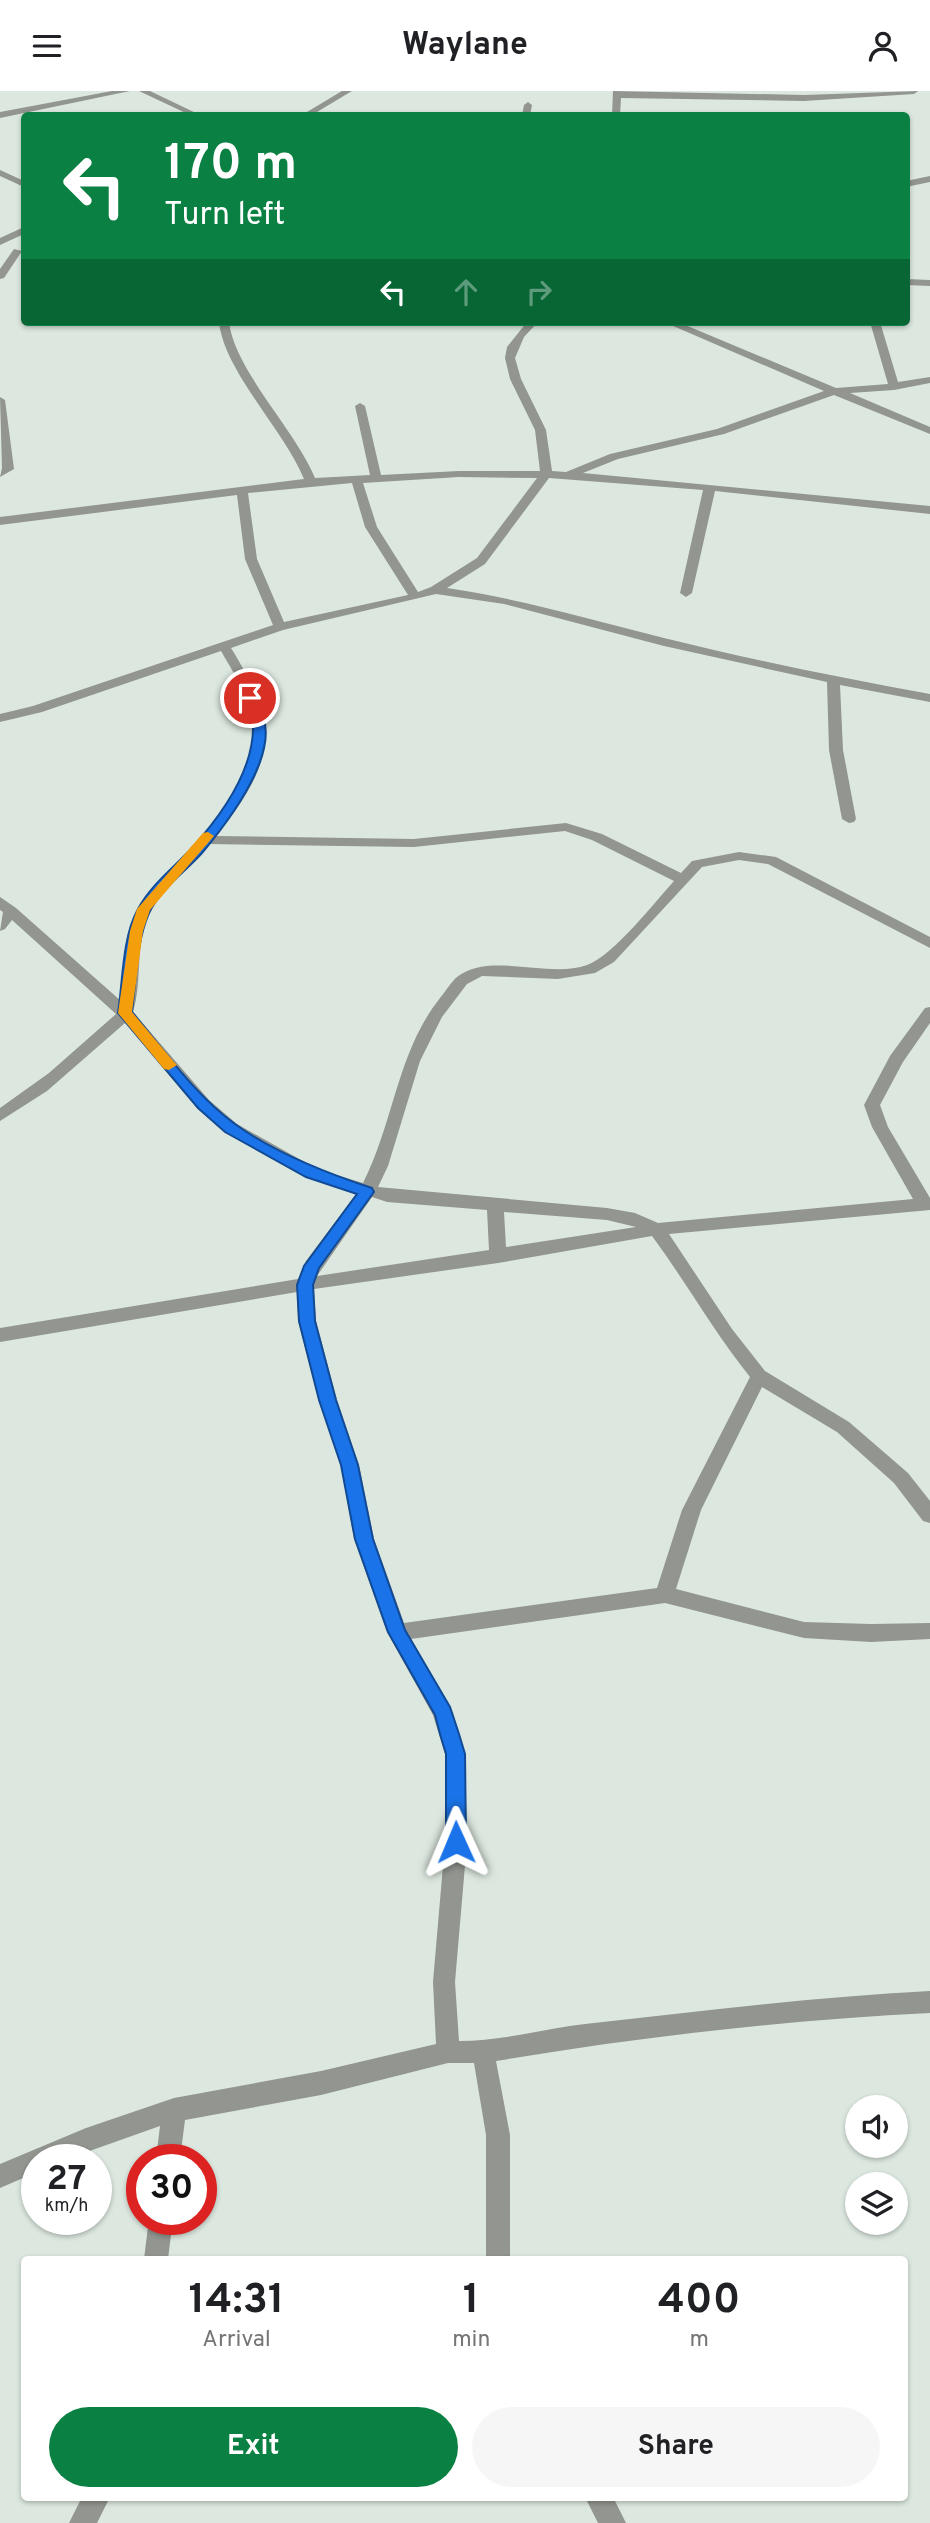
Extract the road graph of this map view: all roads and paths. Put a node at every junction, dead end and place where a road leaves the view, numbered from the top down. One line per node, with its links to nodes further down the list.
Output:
1 (126, 91): 10 (street)
2 (143, 91): 7 (street)
3 (348, 91): 8 (street)
4 (914, 91): 6 (street)
5 (618, 93): 6 (street); 9 (street)
6 (762, 94)
7 (189, 112)
8 (311, 112)
9 (616, 112)
10 (0, 115)
11 (0, 173): 13 (street)
12 (930, 179): 14 (street)
13 (21, 183)
14 (910, 183)
15 (21, 232): 16 (street)
16 (0, 242)
17 (0, 251): 18 (street)
18 (21, 251): 19 (street)
19 (0, 276)
20 (910, 282): 21 (street)
21 (930, 283)
22 (224, 326): 37 (street)
23 (529, 326): 33 (street)
24 (679, 326): 28 (street)
25 (876, 326): 27 (street)
26 (930, 380): 27 (street)
27 (894, 387): 28 (street)
28 (834, 391): 31 (street); 34 (street)
29 (0, 400): 32 (street)
30 (360, 406): 36 (street)
31 (930, 431)
32 (0, 474)
33 (546, 474): 34 (street); 36 (street); 42 (street)
34 (568, 475): 38 (street)
35 (356, 477): 36 (street); 37 (street); 44 (street)
36 (376, 477)
37 (311, 482): 39 (street)
38 (710, 487): 40 (street); 43 (street)
39 (242, 491): 41 (street); 45 (street)
40 (930, 510)
41 (0, 521)
42 (435, 590): 44 (street); 47 (street)
43 (686, 593)
44 (415, 597): 45 (street)
45 (280, 627): 46 (street)
46 (223, 645): 49 (street); 51 (street)
47 (833, 680): 48 (street); 50 (street)
48 (930, 698)
49 (2, 713)
50 (849, 819)
51 (205, 840): 52 (street); 57 (street)
52 (684, 880): 55 (street); 59 (street)
53 (6, 907): 54 (street); 57 (street)
54 (0, 926)
55 (930, 943)
56 (930, 1012): 60 (street)
57 (125, 1013): 58 (street); 59 (street)
58 (0, 1115)
59 (367, 1192): 61 (street); 64 (street)
60 (927, 1204): 62 (street)
61 (495, 1206): 62 (street); 63 (street)
62 (656, 1229): 63 (street); 66 (street)
63 (498, 1257): 64 (street)
64 (305, 1285): 65 (street); 70 (street)
65 (0, 1335)
66 (759, 1376): 67 (street); 68 (street)
67 (930, 1515)
68 (664, 1595): 69 (street); 70 (street)
69 (930, 1631)
70 (397, 1632): 72 (street)
71 (930, 2002): 73 (street)
72 (448, 2052): 73 (street); 74 (street)
73 (483, 2052): 81 (street)
74 (174, 2110): 75 (street); 76 (street)
75 (76, 2144)
76 (170, 2144)
77 (21, 2167): 78 (street)
78 (0, 2176)
79 (159, 2235): 80 (street)
80 (156, 2256)
81 (498, 2256)
82 (95, 2501): 84 (street)
83 (600, 2501): 85 (street)
84 (82, 2523)
85 (613, 2523)

